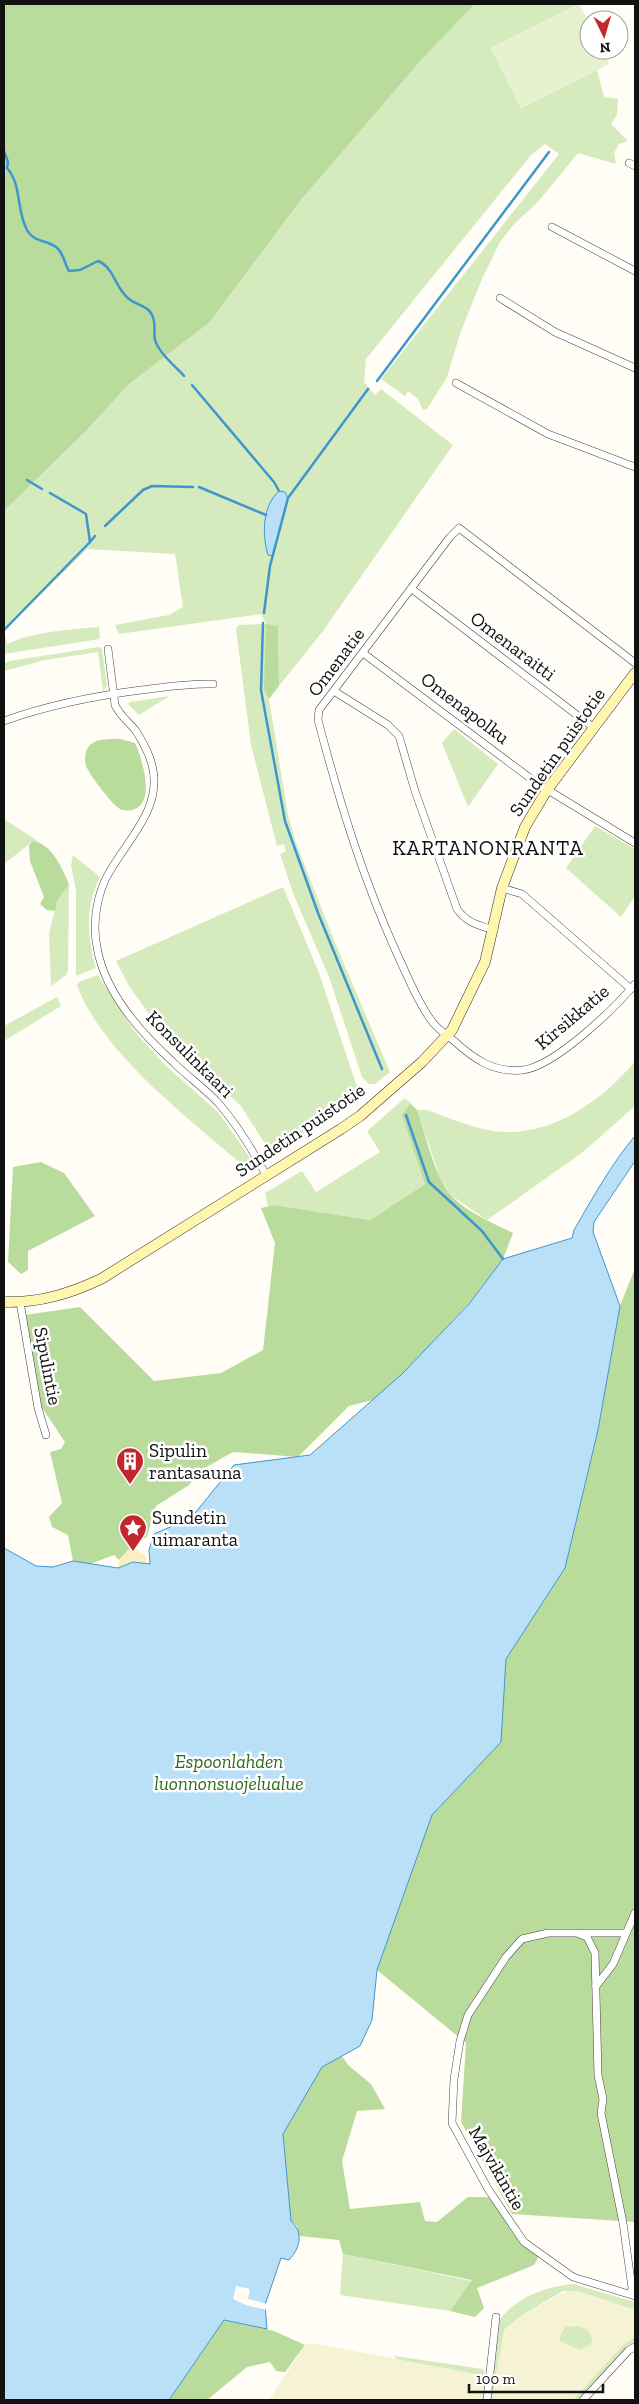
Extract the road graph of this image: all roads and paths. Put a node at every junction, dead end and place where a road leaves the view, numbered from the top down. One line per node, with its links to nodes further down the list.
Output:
1 (552, 227): 2 (street)
2 (635, 271)
3 (500, 298): 4 (street)
4 (635, 368)
5 (456, 383): 6 (street)
6 (635, 467)
7 (412, 589): 9 (street, Omenatie); 10 (street, Omenatie); 16 (street, Omenaraitti)
8 (108, 649): 14 (street, Konsulinkaari)
9 (363, 653): 13 (street, Omenatie); 17 (street, Omenapolku)
10 (635, 663)
11 (635, 673): 16 (street, Sundetin puistotie)
12 (213, 684): 14 (street)
13 (334, 691): 20 (street); 22 (street, Omenatie)
14 (113, 694): 15 (street); 23 (street, Konsulinkaari)
15 (4, 721)
16 (594, 728): 17 (street, Sundetin puistotie)
17 (547, 790): 18 (street, Omenapolku); 19 (street, Sundetin puistotie)
18 (635, 843)
19 (502, 888): 20 (street, Sundetin puistotie); 21 (street)
20 (494, 930): 22 (street, Sundetin puistotie)
21 (633, 986): 22 (street, Kirsikkatie)
22 (448, 1036): 23 (street, Sundetin puistotie)
23 (266, 1175): 25 (street, Sundetin puistotie)
24 (4, 1302): 25 (street, Sundetin puistotie)
25 (20, 1302): 26 (street, Sipulintie)
26 (46, 1435)
27 (635, 1913): 29 (street)
28 (577, 1933): 29 (street, Majvikintie); 30 (street); 31 (street, Majvikintie)
29 (626, 1933): 30 (street)
30 (595, 1986): 31 (street)
31 (632, 2293)
32 (496, 2317): 34 (street)
33 (635, 2347): 35 (street)
34 (487, 2400)
35 (583, 2400)

